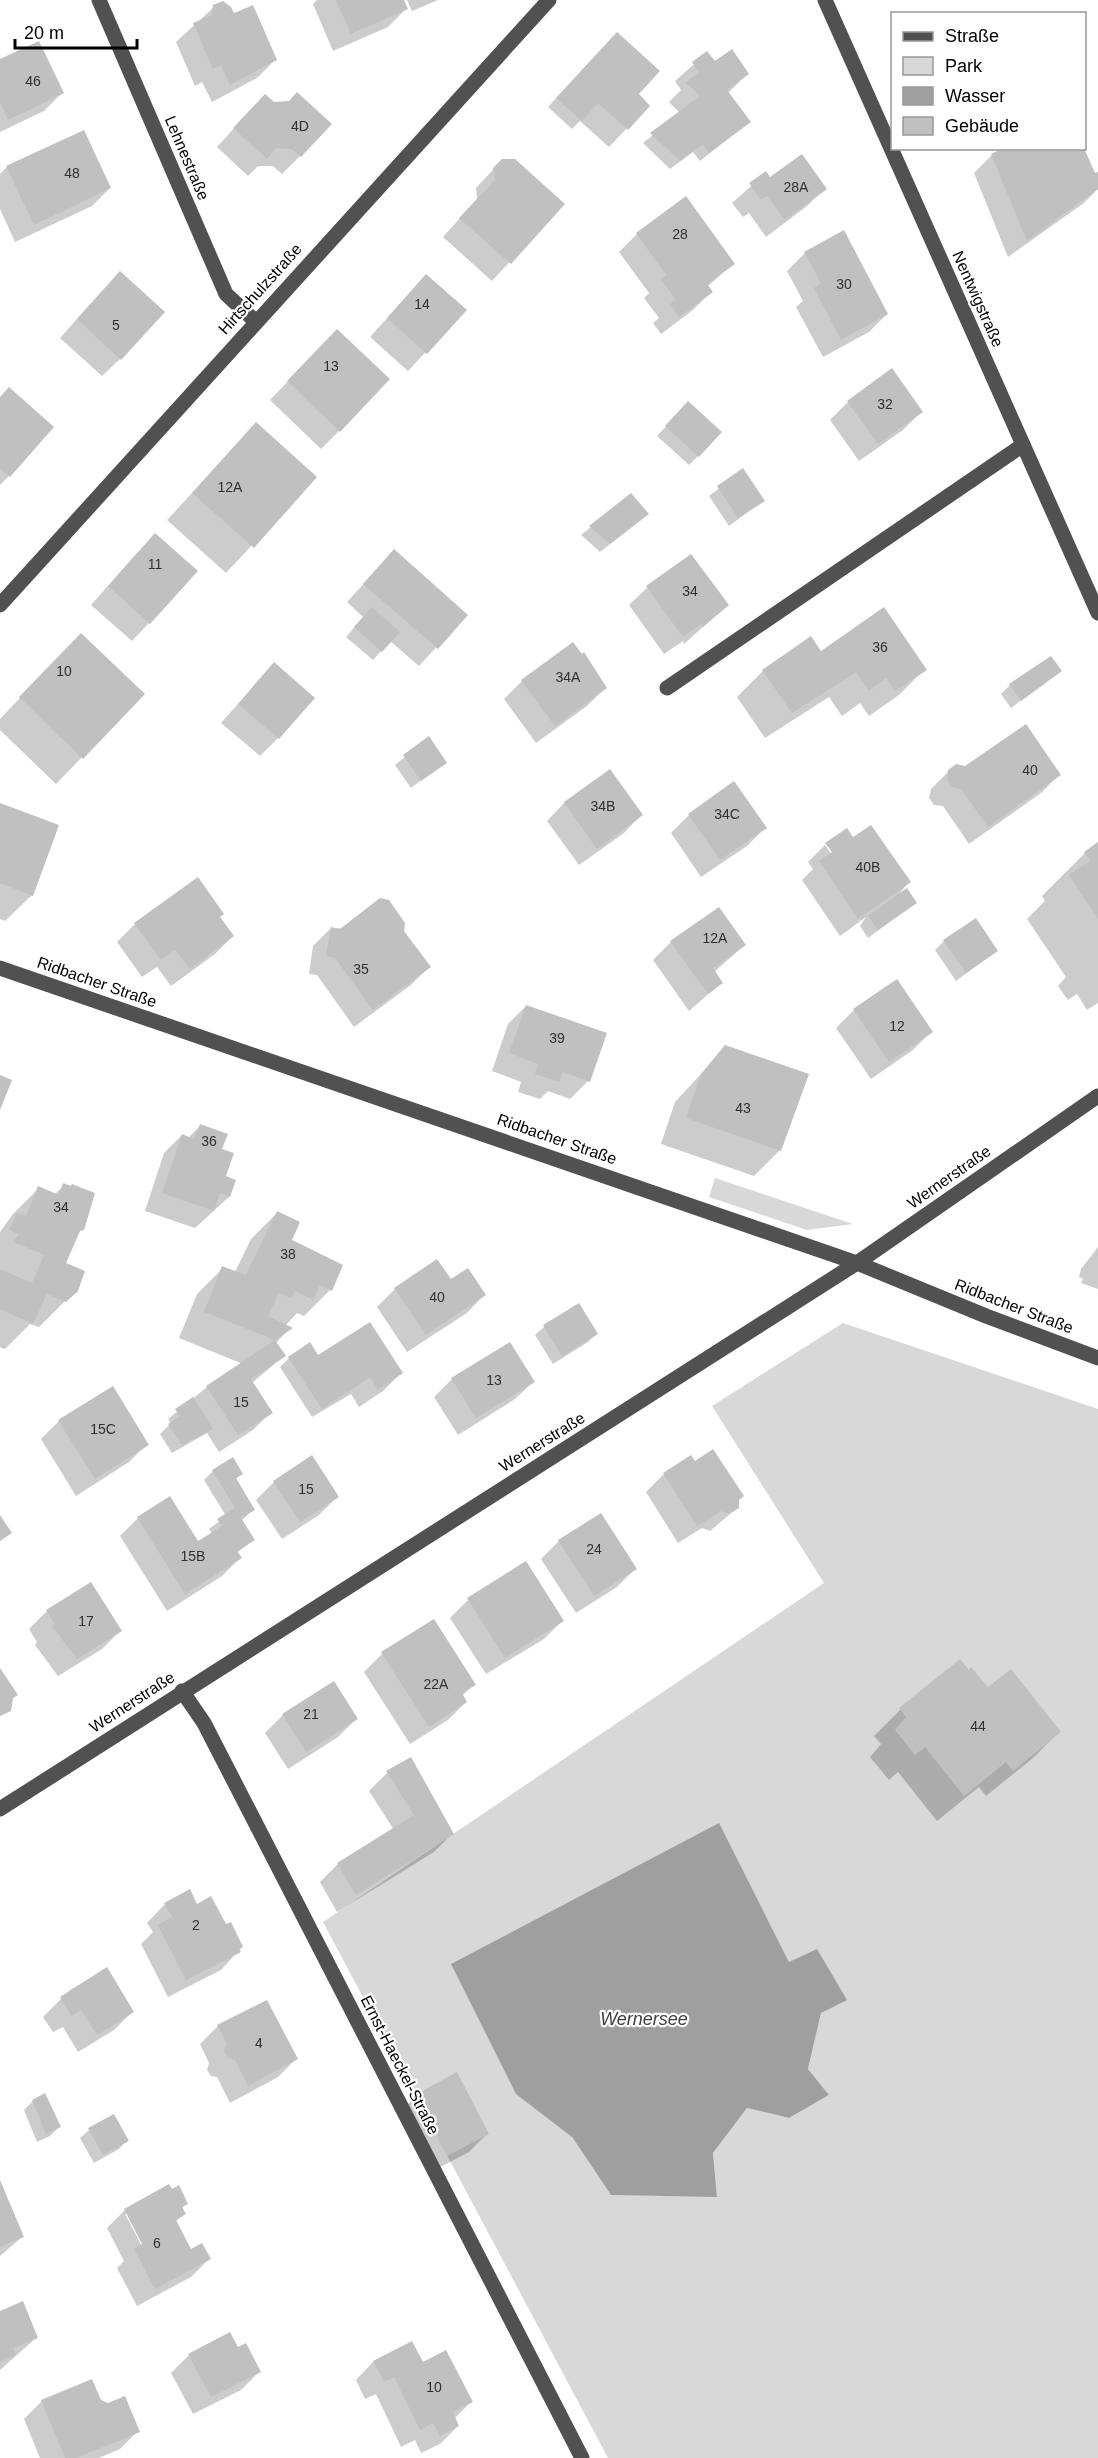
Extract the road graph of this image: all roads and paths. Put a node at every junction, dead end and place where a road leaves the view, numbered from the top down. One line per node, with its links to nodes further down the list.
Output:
1 (99, 0): 6 (street, Lehnestraße)
2 (549, 0): 6 (street, Hirtschulzstraße)
3 (825, 0): 4 (street, Nentwigstraße)
4 (891, 148)
5 (892, 150): 7 (street, Nentwigstraße)
6 (255, 321): 8 (street, Hirtschulzstraße)
7 (1023, 445): 9 (street, Nentwigstraße); 10 (street)
8 (0, 605)
9 (1098, 613)
10 (667, 688)
11 (0, 968): 13 (street, Ridbacher Straße)
12 (1098, 1096): 13 (street, Wernerstraße)
13 (858, 1263): 14 (street, Ridbacher Straße); 15 (street, Wernerstraße)
14 (1098, 1358)
15 (182, 1691): 16 (street, Wernerstraße); 17 (street, Ernst-Haeckel-Straße)
16 (0, 1809)
17 (582, 2458)

